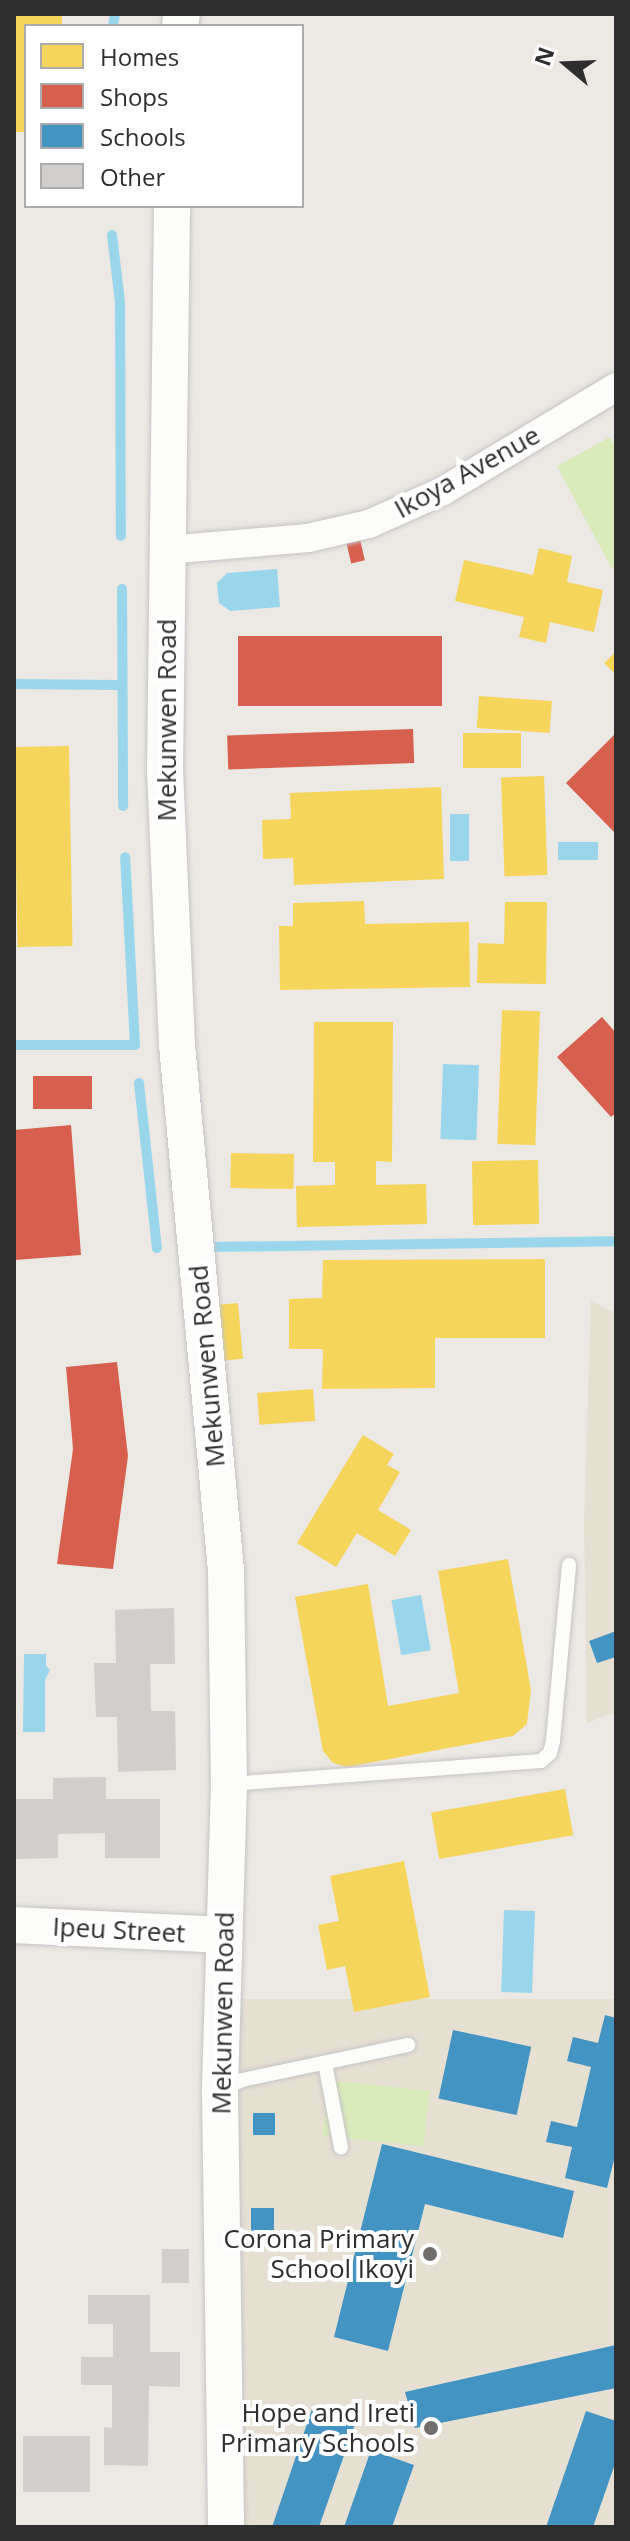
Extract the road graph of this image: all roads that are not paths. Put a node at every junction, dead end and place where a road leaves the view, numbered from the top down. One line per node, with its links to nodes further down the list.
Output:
1 (172, 208): 3 (street, Mekunwen Road)
2 (616, 387): 3 (street, Ikoya Avenue)
3 (166, 550): 5 (street, Mekunwen Road)
4 (569, 1565): 5 (lane)
5 (229, 1784): 7 (street, Mekunwen Road)
6 (14, 1925): 7 (street, Ipeu Street)
7 (225, 1935): 10 (street, Mekunwen Road)
8 (408, 2045): 9 (lane)
9 (325, 2063): 10 (lane); 11 (lane)
10 (220, 2090): 12 (street, Mekunwen Road)
11 (341, 2148)
12 (226, 2527)

